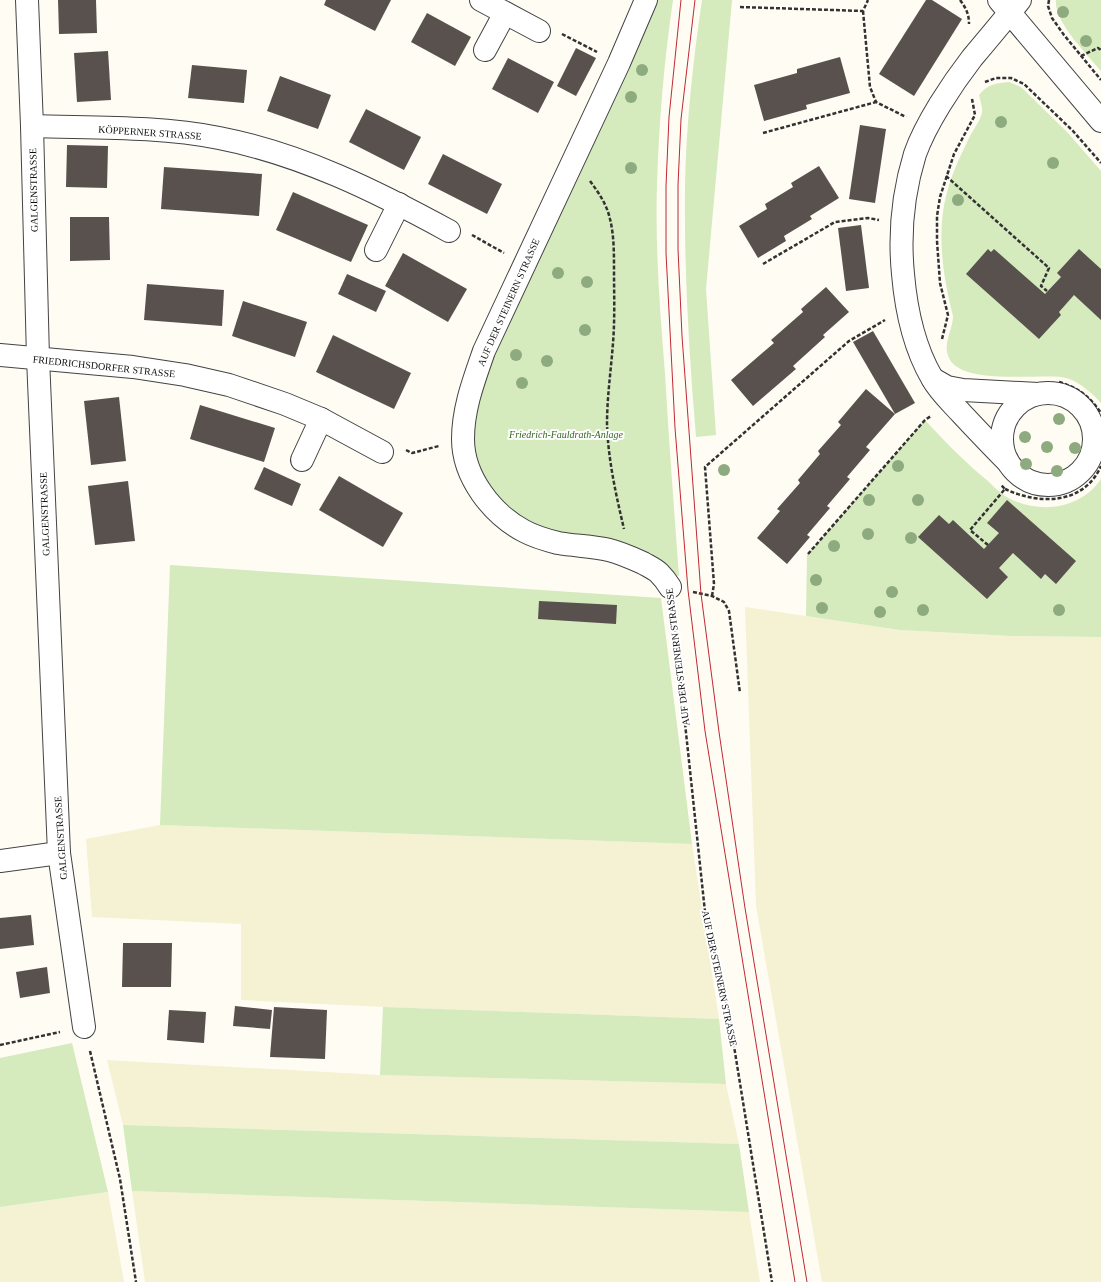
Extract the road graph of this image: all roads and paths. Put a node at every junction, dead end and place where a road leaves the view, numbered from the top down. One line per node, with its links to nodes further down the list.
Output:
1 (26, 0): 21 (street, GALGENSTRASSE)
2 (481, 0): 9 (street)
3 (646, 0): 14 (street, AUF DER STEINERN STRASSE)
4 (868, 0): 8 (path)
5 (1049, 0): 13 (path)
6 (1010, 4): 20 (street); 37 (street)
7 (740, 7): 8 (path)
8 (863, 11): 18 (path)
9 (505, 13): 10 (street); 11 (street)
10 (539, 31): 14 (path)
11 (485, 50)
12 (1101, 50): 13 (path)
13 (1081, 56): 15 (path)
14 (619, 63): 23 (street, AUF DER STEINERN STRASSE)
15 (1101, 80)
16 (982, 83): 24 (path)
17 (974, 94): 25 (path)
18 (876, 102): 19 (path); 22 (path)
19 (907, 117)
20 (1101, 122)
21 (32, 126): 26 (street, KÖPPERNER STRASSE); 36 (street, GALGENSTRASSE)
22 (763, 133)
23 (574, 158): 30 (street, AUF DER STEINERN STRASSE); 49 (path)
24 (1101, 163)
25 (946, 176): 32 (path); 34 (path)
26 (399, 204): 28 (street, KÖPPERNER STRASSE); 29 (street)
27 (881, 220): 31 (path)
28 (449, 231): 30 (path)
29 (376, 250)
30 (524, 264): 42 (street, AUF DER STEINERN STRASSE)
31 (763, 264)
32 (1047, 291)
33 (888, 318): 51 (path)
34 (941, 343)
35 (0, 355): 36 (street, FRIEDRICHSDORFER STRASSE)
36 (38, 358): 41 (street, FRIEDRICHSDORFER STRASSE); 53 (street, GALGENSTRASSE)
37 (932, 379): 38 (street); 45 (street)
38 (1045, 388): 40 (path); 45 (street); 45 (street)
39 (937, 413): 48 (path)
40 (1101, 413)
41 (320, 419): 43 (street, FRIEDRICHSDORFER STRASSE); 44 (street)
42 (463, 441): 43 (path); 49 (street, AUF DER STEINERN STRASSE)
43 (382, 452)
44 (302, 460)
45 (1007, 461)
46 (1101, 466): 47 (path)
47 (1005, 489)
48 (808, 554)
49 (630, 557): 50 (street, AUF DER STEINERN STRASSE)
50 (670, 587): 51 (path); 58 (path, AUF DER STEINERN STRASSE)
51 (712, 596): 52 (path)
52 (740, 693)
53 (59, 853): 54 (street); 55 (street, GALGENSTRASSE)
54 (0, 860)
55 (84, 1027): 56 (path); 57 (path)
56 (0, 1044)
57 (136, 1282)
58 (772, 1282)

